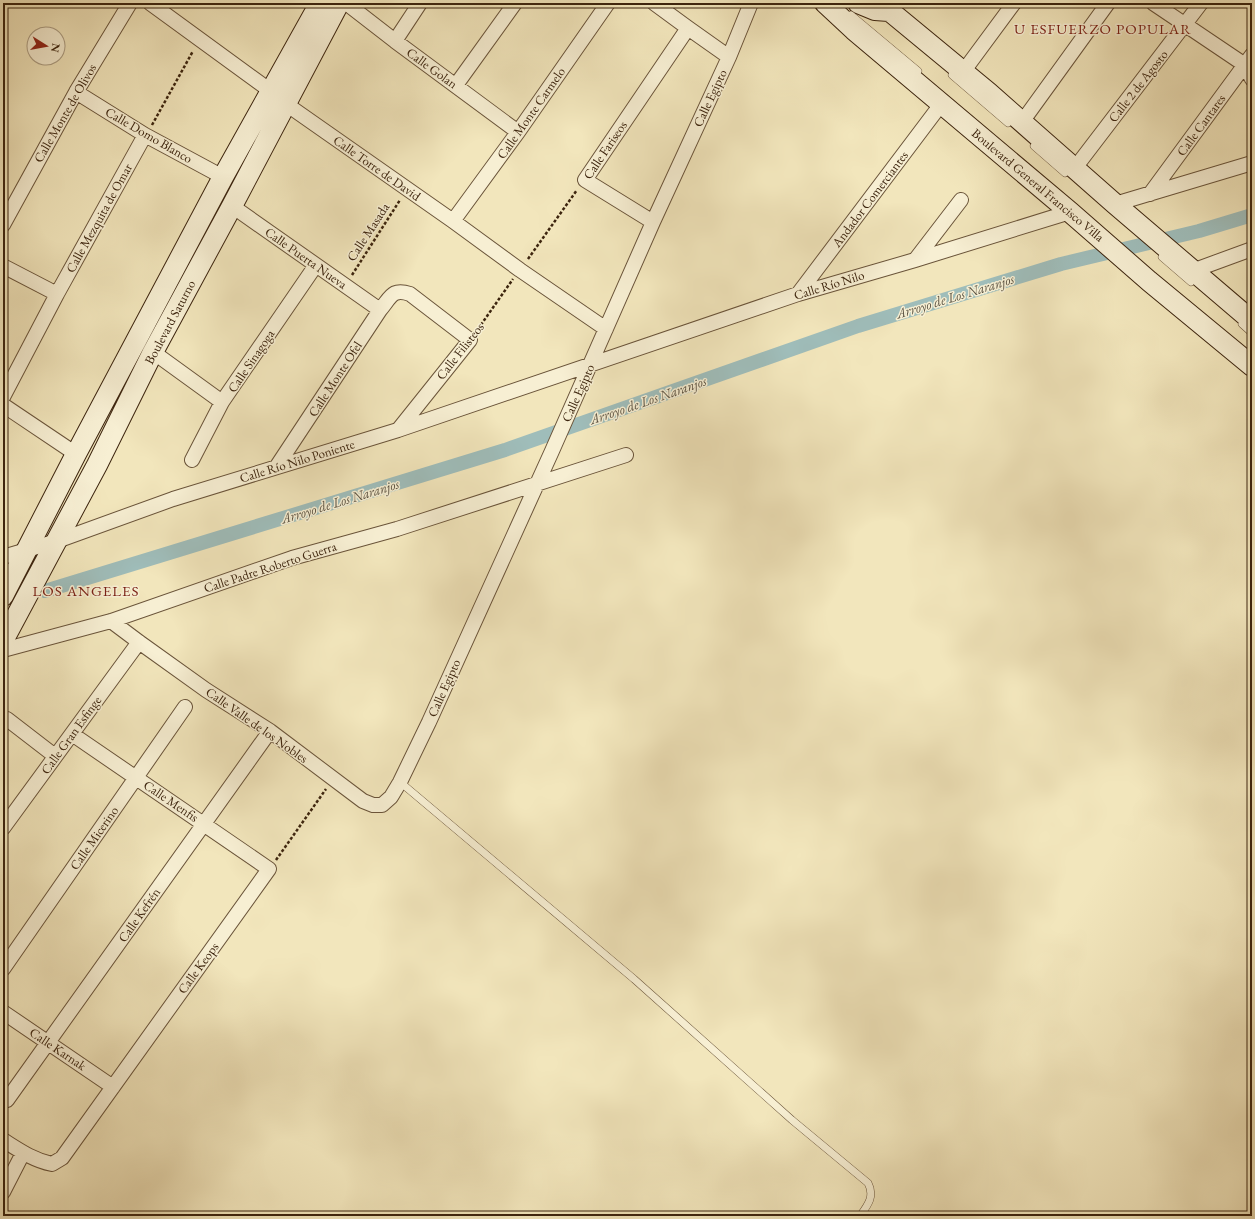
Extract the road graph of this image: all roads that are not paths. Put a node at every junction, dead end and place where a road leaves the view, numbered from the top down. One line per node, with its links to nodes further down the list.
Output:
1 (130, 3): 26 (street, Calle Monte de Olivos)
2 (320, 3): 27 (street, Boulevard Saturno)
3 (339, 3): 27 (street, Boulevard Saturno)
4 (346, 3): 19 (street, Calle Golan)
5 (420, 3): 19 (street)
6 (515, 3): 25 (street)
7 (608, 3): 30 (street, Calle Monte Carmelo)
8 (654, 3): 18 (street)
9 (752, 3): 20 (street, Calle Egipto)
10 (825, 3): 28 (street, Boulevard General Francisco Villa)
11 (1014, 3): 22 (street)
12 (1108, 3): 29 (street)
13 (1153, 3): 17 (street)
14 (1201, 3): 17 (street, Calle 2 de Agosto)
15 (158, 4): 27 (street, Calle Torre de David)
16 (871, 8): 22 (street); 23 (lane)
17 (1185, 25): 21 (street); 33 (street, Calle 2 de Agosto)
18 (688, 28): 20 (street); 41 (street, Calle Fariseos)
19 (395, 41): 25 (street, Calle Golan)
20 (729, 56): 41 (street, Calle Egipto)
21 (1248, 60): 24 (street); 35 (street, Calle Cantares)
22 (954, 71): 29 (street)
23 (921, 74)
24 (1252, 79)
25 (456, 85): 30 (street, Calle Golan)
26 (76, 92): 31 (street, Calle Domo Blanco); 42 (street, Calle Monte de Olivos)
27 (279, 98): 34 (street, Boulevard Saturno); 38 (street, Boulevard Saturno); 40 (street, Calle Torre de David)
28 (942, 103): 39 (street, Boulevard General Francisco Villa); 49 (street, Andador Comerciantes)
29 (1022, 130): 33 (street)
30 (518, 132): 40 (street, Calle Monte Carmelo)
31 (145, 136): 34 (street, Calle Domo Blanco); 48 (street, Calle Mezquita de Omar)
32 (1252, 163): 35 (street)
33 (1074, 174): 37 (street)
34 (223, 177): 62 (street, Boulevard Saturno)
35 (1150, 194): 37 (street)
36 (960, 200): 44 (street)
37 (1115, 204): 47 (street)
38 (232, 206): 45 (street, Calle Puerta Nueva); 55 (street, Boulevard Saturno)
39 (1070, 212): 44 (street, Calle Río Nilo); 56 (street, Boulevard General Francisco Villa)
40 (453, 221): 52 (street, Calle Torre de David)
41 (652, 222): 52 (street, Calle Egipto)
42 (3, 224)
43 (1252, 249): 47 (street)
44 (915, 260): 49 (street, Calle Río Nilo)
45 (316, 265): 50 (street, Calle Puerta Nueva); 59 (street, Calle Sinagoga)
46 (3, 266): 48 (street)
47 (1194, 279): 51 (street)
48 (57, 294): 58 (street, Calle Mezquita de Omar)
49 (798, 294): 57 (street, Calle Río Nilo)
50 (380, 310): 54 (street, Calle Monte Ofel); 65 (street, Calle Monte Ofel)
51 (1243, 319): 53 (lane)
52 (606, 329): 57 (street, Calle Egipto)
53 (1252, 333)
54 (470, 340): 61 (street, Calle Filisteos)
55 (154, 352): 59 (street); 67 (street, Boulevard Saturno)
56 (1247, 355)
57 (591, 365): 61 (street, Calle Río Nilo Poniente); 66 (street, Calle Egipto)
58 (3, 398)
59 (222, 402): 64 (street, Calle Sinagoga)
60 (3, 405): 62 (street)
61 (398, 430): 65 (street, Calle Río Nilo Poniente)
62 (76, 454): 68 (street, Boulevard Saturno)
63 (626, 455): 66 (street, Calle Padre Roberto Guerra)
64 (192, 460)
65 (277, 466): 67 (street, Calle Río Nilo Poniente)
66 (536, 483): 71 (street, Calle Padre Roberto Guerra); 81 (street, Calle Egipto)
67 (57, 541): 68 (street, Calle Río Nilo Poniente); 72 (street, Boulevard Saturno)
68 (28, 550): 69 (street, Calle Río Nilo Poniente); 70 (street, Boulevard Saturno)
69 (3, 557)
70 (3, 596)
71 (111, 621): 73 (street, Calle Valle de los Nobles); 74 (street, Calle Padre Roberto Guerra)
72 (3, 641)
73 (138, 642): 77 (street, Calle Valle de los Nobles); 78 (street, Calle Gran Esfinge)
74 (3, 650)
75 (185, 707): 80 (street, Calle Micerino)
76 (7, 719): 79 (street)
77 (270, 731): 81 (street, Calle Valle de los Nobles); 82 (street, Calle Kefrén)
78 (72, 734): 79 (street, Calle Gran Esfinge); 80 (street, Calle Menfis)
79 (55, 756): 83 (street, Calle Gran Esfinge)
80 (136, 778): 82 (street, Calle Menfis); 85 (street, Calle Micerino)
81 (400, 782): 93 (lane)
82 (204, 823): 84 (street, Calle Menfis); 87 (street, Calle Kefrén)
83 (3, 828)
84 (269, 869): 88 (street, Calle Keops)
85 (3, 969)
86 (3, 1012): 87 (street, Calle Karnak)
87 (48, 1043): 88 (street, Calle Karnak); 89 (street, Calle Kefrén)
88 (113, 1087): 91 (street, Calle Keops)
89 (8, 1100)
90 (3, 1140): 91 (street)
91 (23, 1153): 92 (street)
92 (3, 1192)
93 (860, 1216)

